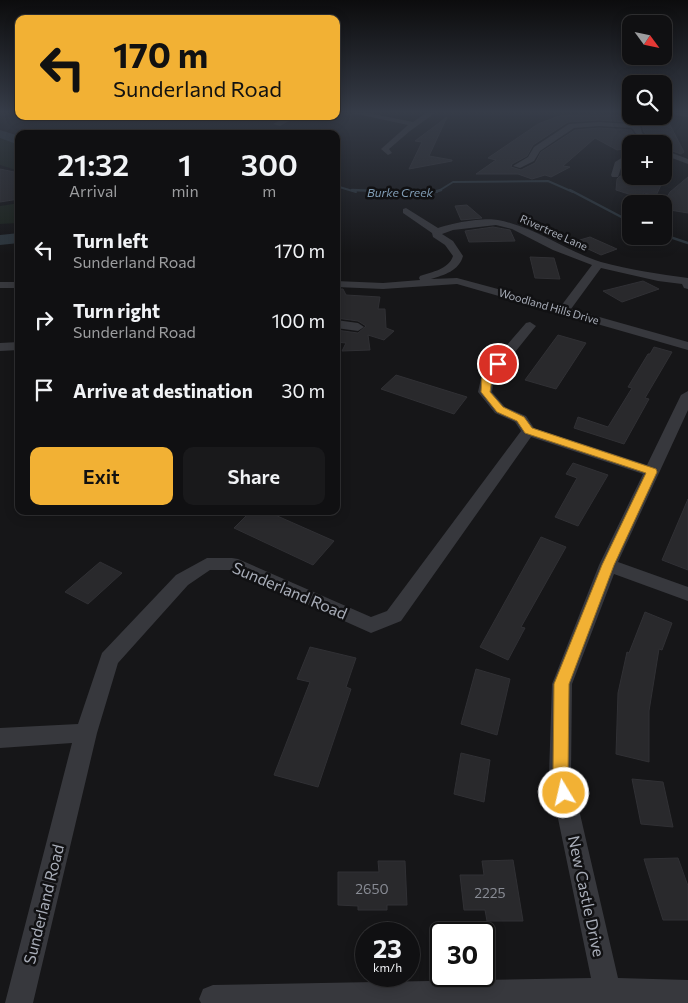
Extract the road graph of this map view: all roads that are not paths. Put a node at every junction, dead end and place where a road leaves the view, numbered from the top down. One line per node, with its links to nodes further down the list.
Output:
1 (529, 160): 3 (street)
2 (622, 162): 4 (street)
3 (517, 166)
4 (615, 176)
5 (406, 211): 6 (street)
6 (437, 232): 7 (street, Rivertree Lane); 8 (street)
7 (598, 264): 12 (street, Rivertree Lane); 13 (street)
8 (407, 283): 9 (street); 13 (street, Woodland Hills Drive)
9 (340, 284)
10 (0, 285): 11 (street)
11 (15, 285)
12 (688, 286)
13 (564, 310): 18 (street, Woodland Hills Drive)
14 (340, 325): 16 (street)
15 (530, 326): 21 (street)
16 (358, 327)
17 (15, 346): 19 (street)
18 (688, 346)
19 (0, 347)
20 (688, 395): 22 (street, New Castle Drive)
21 (528, 431): 22 (street); 25 (street, Sunderland Road)
22 (652, 472): 23 (street, New Castle Drive)
23 (608, 565): 24 (street); 28 (street, New Castle Drive)
24 (688, 594)
25 (86, 732): 26 (street); 30 (street, Sunderland Road)
26 (0, 738)
27 (688, 994): 28 (street)
28 (609, 997): 29 (street)
29 (212, 999)
30 (19, 1003)

